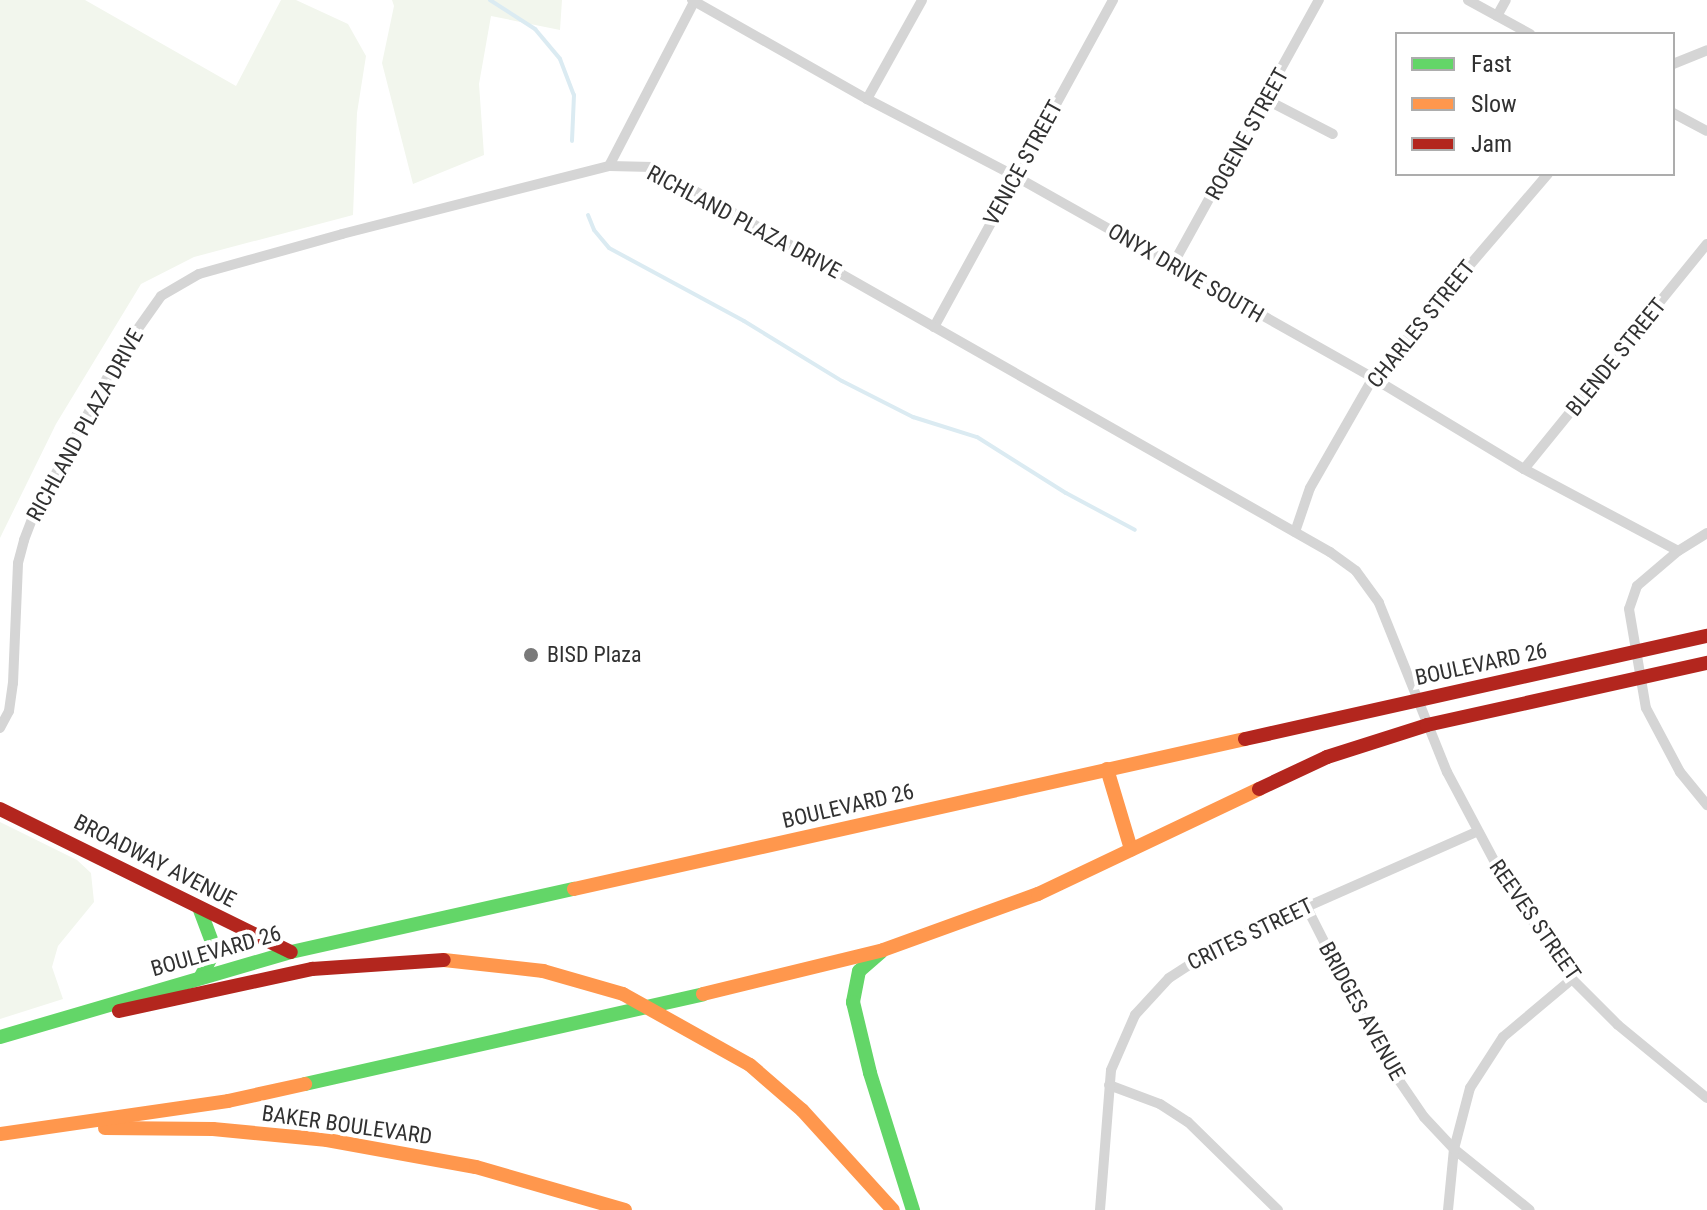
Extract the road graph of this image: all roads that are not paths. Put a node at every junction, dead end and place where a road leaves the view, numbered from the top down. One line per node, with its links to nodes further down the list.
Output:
1 (694, 0): 11 (street, ONYX DRIVE SOUTH); 16 (street)
2 (922, 0): 11 (street)
3 (1113, 0): 17 (street, VENICE STREET)
4 (1319, 0): 12 (street, ROGENE STREET)
5 (1468, 0): 7 (street)
6 (1506, 0): 7 (street)
7 (1497, 16): 8 (street)
8 (1526, 32)
9 (1707, 50): 10 (street)
10 (1675, 63)
11 (867, 99): 17 (street, ONYX DRIVE SOUTH)
12 (1267, 100): 15 (street); 20 (street, ROGENE STREET)
13 (1675, 114): 14 (street)
14 (1707, 131)
15 (1333, 134)
16 (609, 166): 21 (street, RICHLAND PLAZA DRIVE); 33 (street, RICHLAND PLAZA DRIVE)
17 (1015, 176): 20 (street, ONYX DRIVE SOUTH); 21 (street, VENICE STREET)
18 (1546, 176): 22 (street, CHARLES STREET)
19 (1707, 244): 23 (street, BLENDE STREET)
20 (1172, 266): 22 (street, ONYX DRIVE SOUTH)
21 (934, 327): 24 (street, RICHLAND PLAZA DRIVE)
22 (1373, 378): 23 (street, ONYX DRIVE SOUTH); 24 (street, CHARLES STREET)
23 (1524, 469): 26 (street, ONYX DRIVE SOUTH)
24 (1295, 532): 31 (street, RICHLAND PLAZA DRIVE)
25 (1707, 533): 26 (street)
26 (1678, 551): 28 (street)
27 (1707, 636): 28 (main road, BOULEVARD 26)
28 (1637, 652): 30 (street); 31 (main road, BOULEVARD 26)
29 (1707, 663): 30 (main road)
30 (1640, 679): 32 (main road); 35 (street)
31 (1418, 701): 32 (street, REEVES STREET); 34 (main road, BOULEVARD 26)
32 (1427, 725): 37 (street, REEVES STREET); 38 (main road)
33 (0, 728)
34 (1107, 769): 38 (main road); 42 (main road, BOULEVARD 26)
35 (1707, 805)
36 (0, 809): 40 (main road, BROADWAY AVENUE)
37 (1476, 832): 39 (street, CRITES STREET); 44 (street, REEVES STREET)
38 (1131, 849): 41 (main road)
39 (1306, 906): 46 (street, CRITES STREET); 50 (street, BRIDGES AVENUE)
40 (200, 910): 42 (main road, BROADWAY AVENUE); 43 (main road)
41 (883, 950): 48 (main road); 53 (main road)
42 (291, 952): 43 (main road, BOULEVARD 26)
43 (201, 976): 45 (main road, BOULEVARD 26)
44 (1572, 979): 47 (street, REEVES STREET); 50 (street)
45 (2, 1037): 52 (main road)
46 (1109, 1085): 54 (street, CRITES STREET); 55 (street)
47 (1707, 1098)
48 (55, 1127): 49 (main road); 51 (main road, BAKER BOULEVARD)
49 (0, 1134)
50 (1454, 1149): 56 (street); 57 (street, BRIDGES AVENUE)
51 (625, 1210)
52 (893, 1210)
53 (913, 1210)
54 (1100, 1210)
55 (1278, 1210)
56 (1448, 1210)
57 (1530, 1210)

